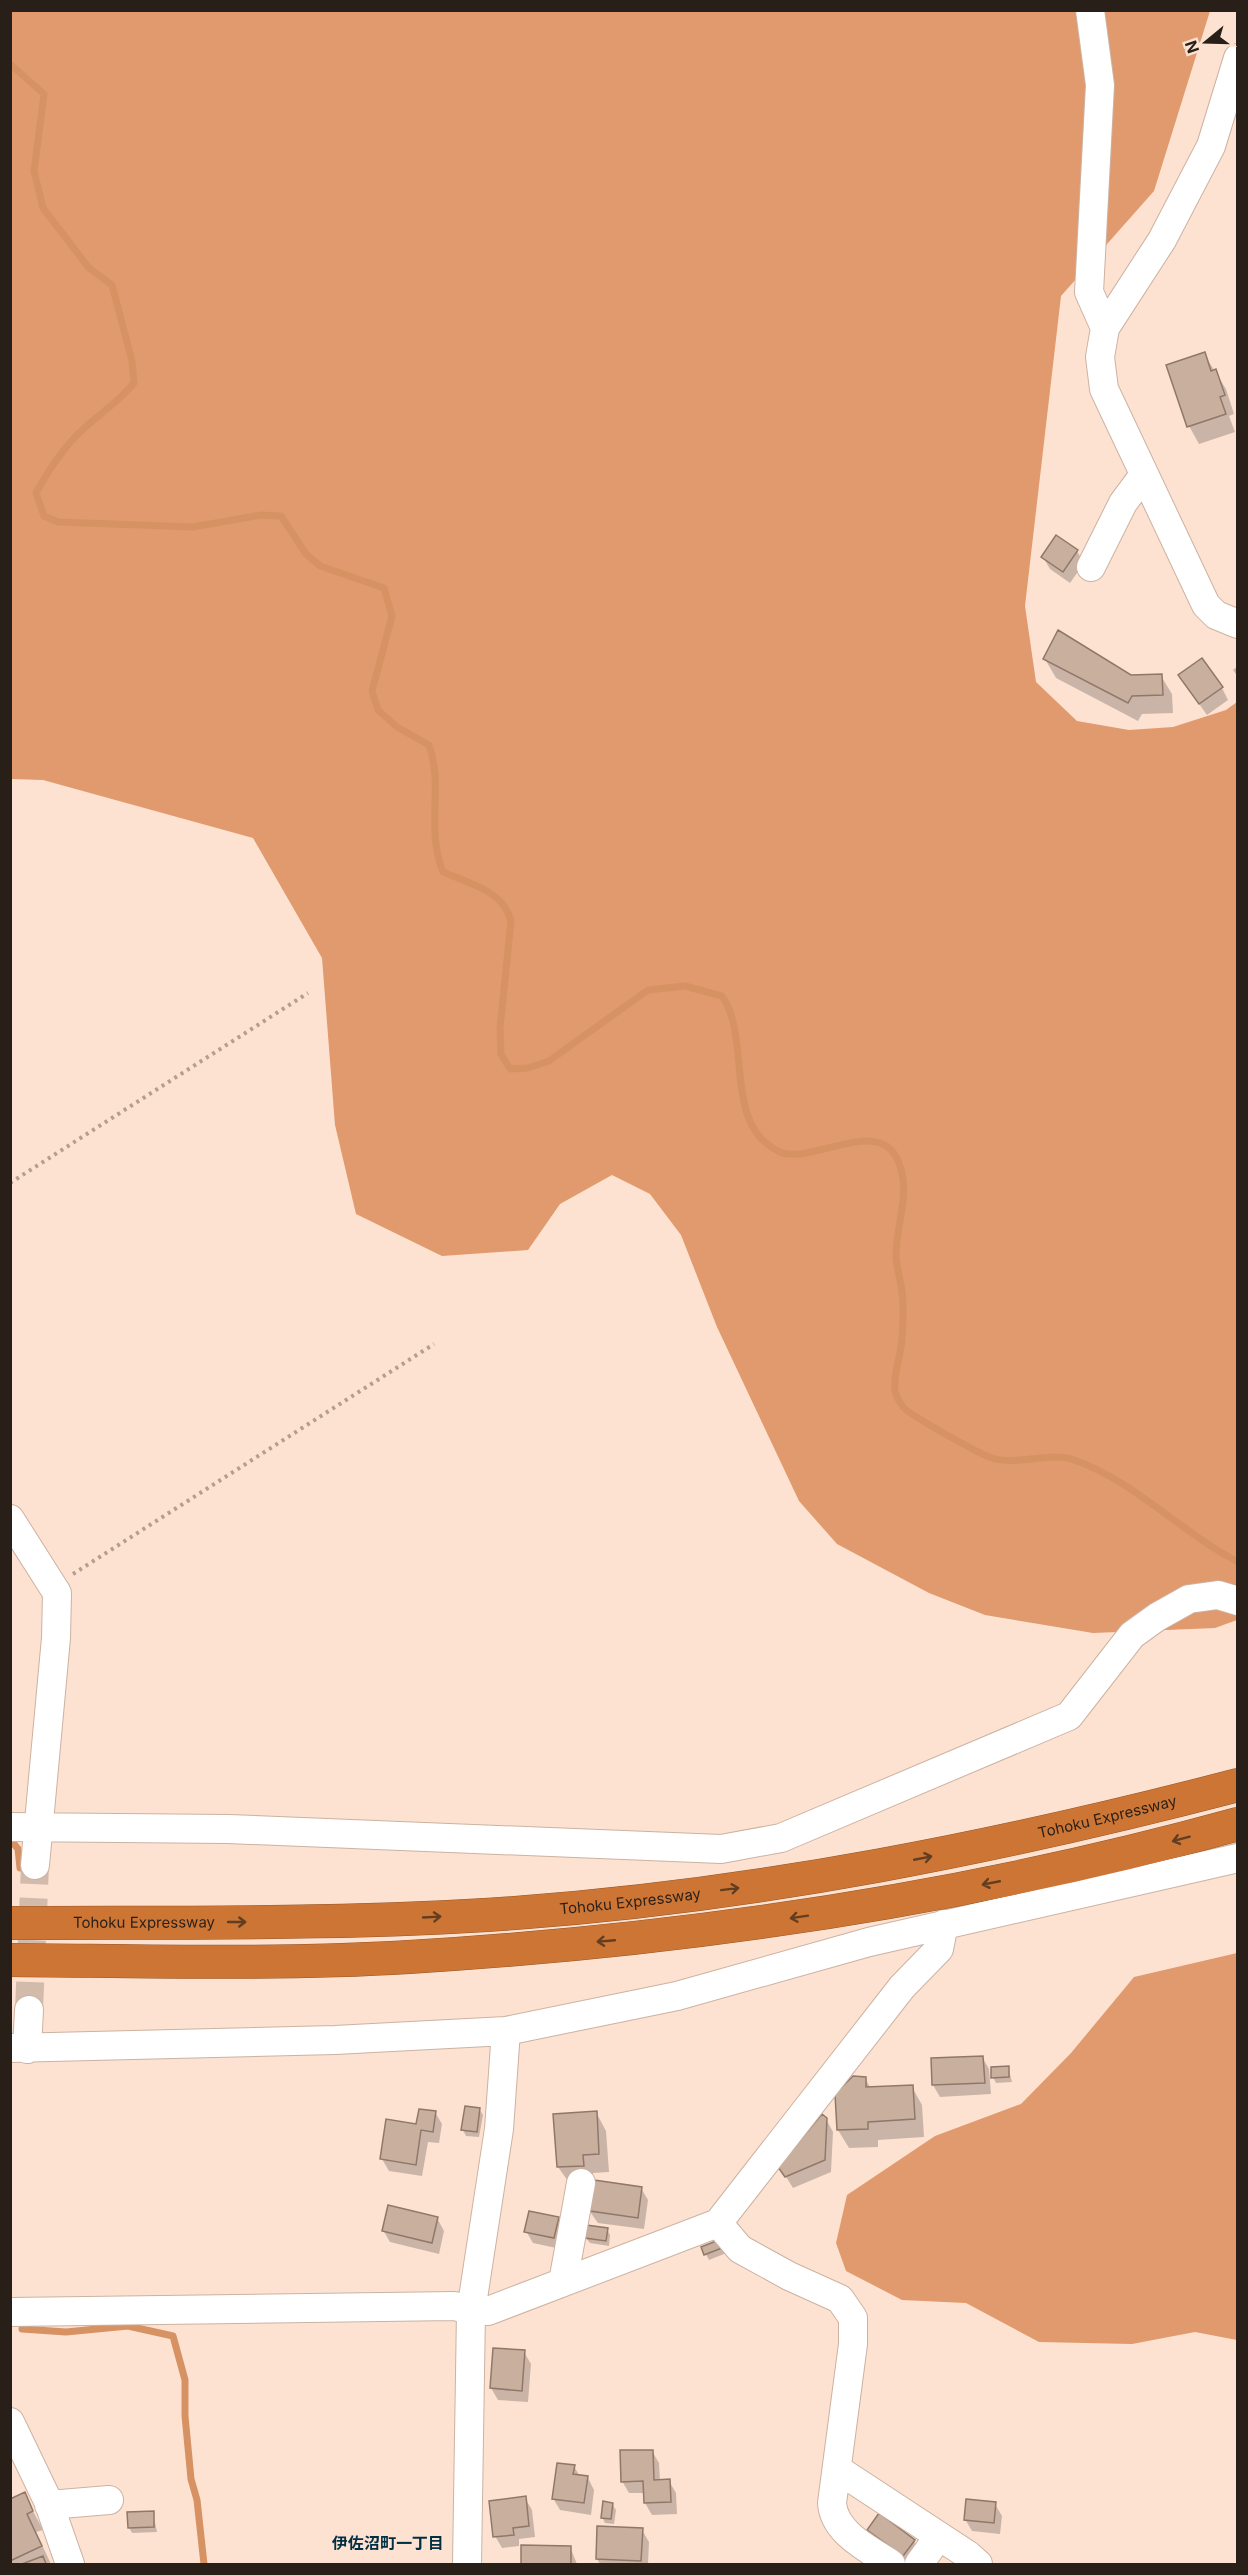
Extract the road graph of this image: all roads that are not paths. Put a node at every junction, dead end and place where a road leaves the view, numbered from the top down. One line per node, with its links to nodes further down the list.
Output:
1 (1090, 10): 3 (street)
2 (1238, 58): 3 (street)
3 (1105, 328): 4 (street)
4 (1143, 476): 5 (street); 6 (street)
5 (1091, 567)
6 (1238, 624)
7 (10, 1519): 11 (street)
8 (1238, 1601): 11 (street)
9 (1238, 1785): 15 (highway, Tohoku Expressway, one-way to 9)
10 (1238, 1824): 17 (highway, one-way to 17)
11 (39, 1826): 12 (street); 14 (street)
12 (10, 1827)
13 (1238, 1858): 16 (street)
14 (35, 1865)
15 (10, 1923)
16 (944, 1924): 19 (street); 22 (street)
17 (10, 1960)
18 (28, 2010): 20 (street)
19 (506, 2031): 20 (street); 24 (street)
20 (19, 2049)
21 (581, 2182): 23 (street)
22 (718, 2223): 23 (street); 27 (street)
23 (563, 2282): 24 (street)
24 (471, 2311): 25 (street); 32 (street)
25 (10, 2312)
26 (10, 2421): 29 (street)
27 (837, 2469): 30 (street); 33 (street)
28 (109, 2500): 29 (street)
29 (49, 2505): 31 (street)
30 (939, 2536): 34 (street); 35 (street)
31 (70, 2565)
32 (467, 2565)
33 (891, 2565)
34 (919, 2565)
35 (978, 2565)

